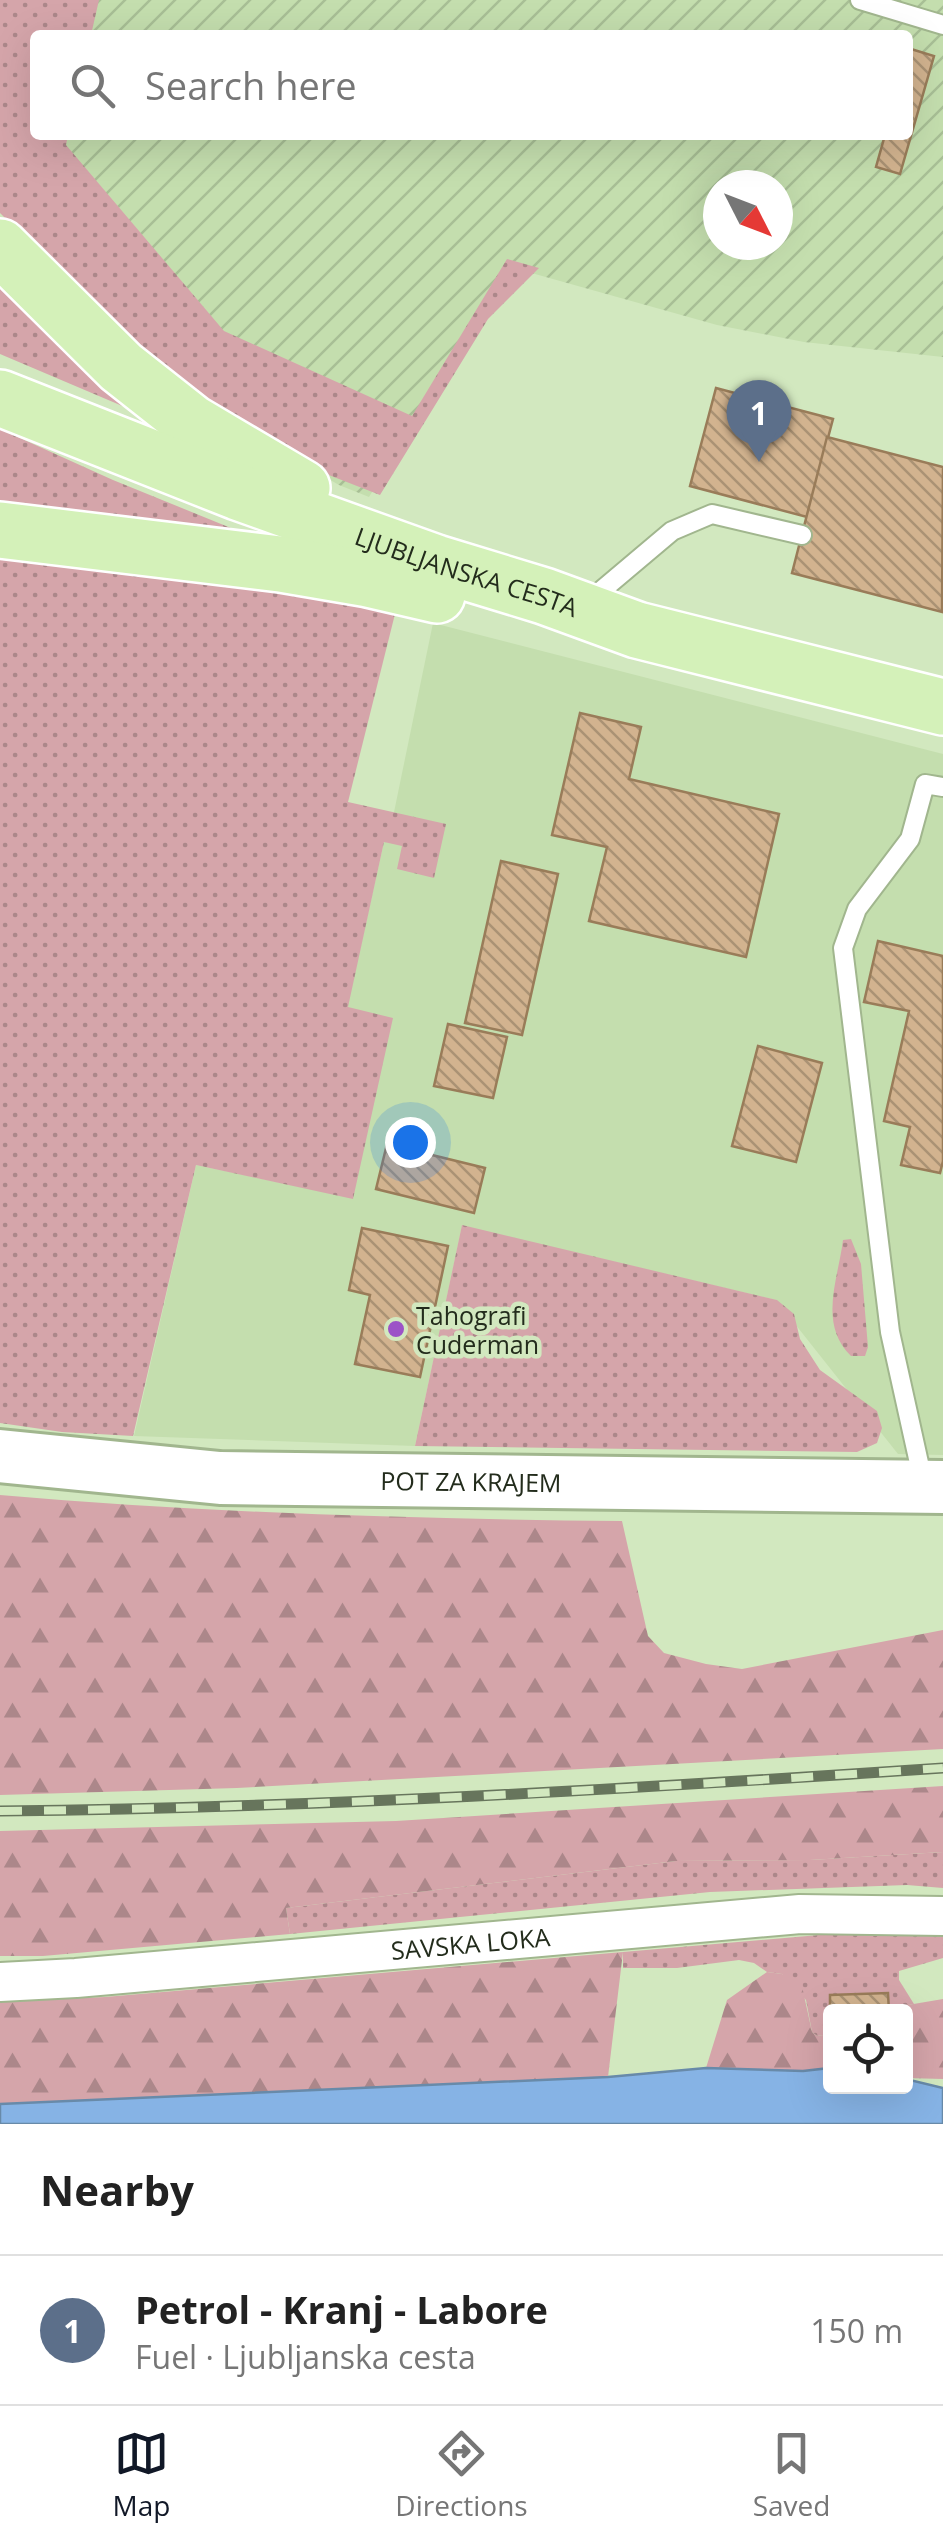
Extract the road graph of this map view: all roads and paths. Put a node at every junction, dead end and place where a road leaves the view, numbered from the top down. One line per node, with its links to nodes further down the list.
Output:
1 (860, 0): 2 (lane)
2 (907, 6): 3 (lane)
3 (943, 25)
4 (0, 247): 8 (main road)
5 (0, 398): 8 (main road, LJUBLJANSKA CESTA)
6 (0, 530): 9 (main road)
7 (802, 535): 8 (lane)
8 (562, 602): 9 (main road, LJUBLJANSKA CESTA)
9 (638, 630): 10 (main road, LJUBLJANSKA CESTA)
10 (943, 707)
11 (943, 788): 13 (lane)
12 (0, 1456): 13 (street, POT ZA KRAJEM)
13 (934, 1487)
14 (943, 1916): 15 (street, SAVSKA LOKA)
15 (0, 1982)

